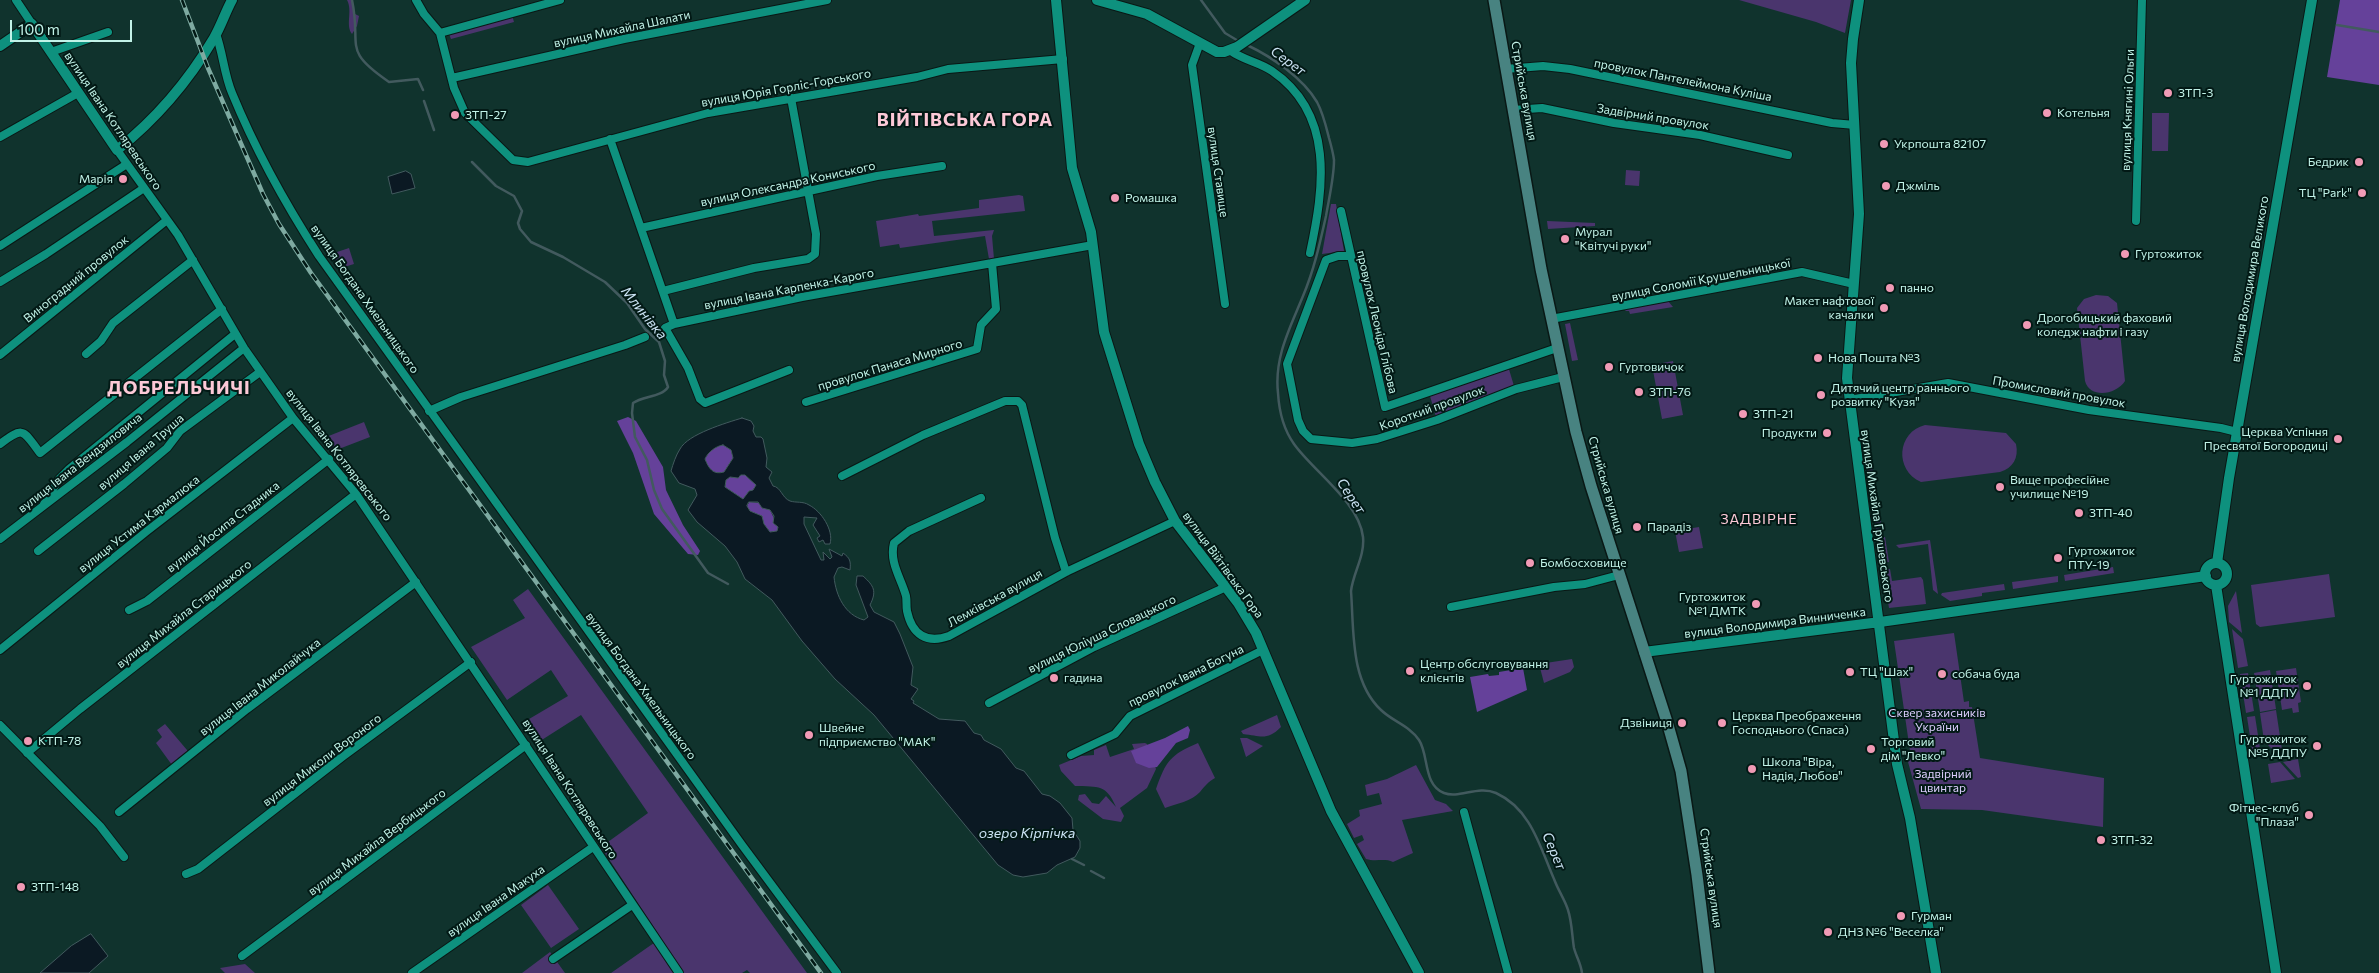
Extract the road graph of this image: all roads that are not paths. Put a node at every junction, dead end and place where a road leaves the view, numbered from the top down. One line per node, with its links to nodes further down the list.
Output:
1 (16, 0): 13 (street, вулиця Івана Котляревського)
2 (232, 0): 16 (street)
3 (416, 0): 15 (street)
4 (560, 0): 15 (street)
5 (827, 0): 23 (street, вулиця Михайла Шалати)
6 (1056, 0): 21 (street, вулиця Війтівська Гора)
7 (1097, 0): 17 (street)
8 (1305, 0): 19 (street)
9 (1494, 0): 22 (main road, Стрийська вулиця)
10 (1860, 0): 27 (street, вулиця Михайла Грушевського)
11 (2142, 0): 38 (street, вулиця Княгині Ольги)
12 (2312, 0): 66 (street, вулиця Володимира Великого)
13 (32, 24): 18 (street); 20 (street, вулиця Івана Котляревського)
14 (108, 32): 20 (street)
15 (440, 33): 23 (street)
16 (216, 34): 30 (street); 64 (street, вулиця Богдана Хмельницького)
17 (1200, 43): 19 (street); 49 (street, вулиця Ставище)
18 (0, 46)
19 (1234, 49): 42 (street)
20 (50, 52): 24 (street, вулиця Івана Котляревського)
21 (1063, 59): 25 (street, вулиця Юрія Горліс-Горського); 40 (street, вулиця Війтівська Гора)
22 (1505, 69): 26 (main road, Стрийська вулиця); 27 (street, провулок Пантелеймона Куліша)
23 (452, 78): 29 (street, вулиця Юрія Горліс-Горського)
24 (78, 93): 28 (street); 30 (street, вулиця Івана Котляревського)
25 (791, 98): 29 (street, вулиця Юрія Горліс-Горського); 35 (street)
26 (1513, 110): 31 (street, Задвірний провулок); 51 (main road, Стрийська вулиця)
27 (1855, 125): 47 (street, вулиця Михайла Грушевського)
28 (0, 138)
29 (610, 139): 39 (street)
30 (117, 150): 32 (street, вулиця Івана Котляревського)
31 (1788, 156)
32 (127, 164): 34 (street, вулиця Івана Котляревського); 41 (street)
33 (942, 166): 35 (street, вулиця Олександра Кониського)
34 (144, 188): 37 (street, вулиця Івана Котляревського); 46 (street)
35 (808, 190): 39 (street, вулиця Олександра Кониського); 48 (street)
36 (1340, 211): 43 (street, провулок Леоніда Глібова)
37 (167, 220): 44 (street, вулиця Івана Котляревського); 58 (street, Виноградний провулок)
38 (2136, 222)
39 (641, 228): 48 (street)
40 (1093, 245): 45 (street, вулиця Івана Карпенка-Карого); 73 (street, вулиця Війтівська Гора)
41 (0, 246)
42 (1310, 253)
43 (1349, 256): 56 (street, провулок Леоніда Глібова); 61 (street, Короткий провулок)
44 (193, 260): 50 (street, вулиця Івана Котляревського); 57 (street)
45 (992, 262): 52 (street, вулиця Івана Карпенка-Карого); 63 (street, провулок Панаса Мирного)
46 (0, 282)
47 (1854, 284): 51 (street, вулиця Соломії Крушельницької); 62 (street, вулиця Михайла Грушевського)
48 (662, 291): 52 (street)
49 (1225, 304)
50 (222, 308): 53 (street, вулиця Івана Котляревського); 67 (street)
51 (1551, 319): 56 (main road, Стрийська вулиця)
52 (674, 324): 59 (street)
53 (235, 334): 55 (street, вулиця Івана Котляревського); 72 (street)
54 (645, 337): 64 (street)
55 (244, 348): 60 (street, вулиця Івана Котляревського); 72 (street, вулиця Івана Вендзиловича)
56 (1557, 348): 61 (main road, Стрийська вулиця)
57 (86, 354)
58 (0, 355)
59 (789, 370)
60 (260, 372): 65 (street, вулиця Івана Котляревського); 75 (street, вулиця Івана Труша)
61 (1563, 377): 78 (main road, Стрийська вулиця)
62 (1849, 400): 66 (street, Промисловий провулок); 85 (street, вулиця Михайла Грушевського)
63 (806, 402)
64 (429, 411): 105 (street, вулиця Богдана Хмельницького)
65 (293, 418): 68 (street, вулиця Івана Котляревського); 86 (street, вулиця Устима Кармалюка)
66 (2237, 432): 76 (street, вулиця Володимира Великого)
67 (0, 444)
68 (329, 459): 70 (street, вулиця Івана Котляревського); 84 (street, вулиця Йосипа Стадника)
69 (842, 476): 77 (street)
70 (356, 494): 80 (street, вулиця Івана Котляревського); 93 (street, вулиця Михайла Старицького)
71 (981, 498): 77 (street, Лемківська вулиця)
72 (43, 506): 74 (street, вулиця Івана Вендзиловича)
73 (1175, 521): 77 (street, Лемківська вулиця); 82 (street, вулиця Війтівська Гора)
74 (0, 539)
75 (38, 551)
76 (2217, 563): 79 (street); 81 (street)
77 (1066, 572)
78 (1619, 575): 83 (street); 88 (main road, Стрийська вулиця)
79 (2206, 576): 81 (street); 85 (street, вулиця Володимира Винниченка)
80 (416, 582): 89 (street, вулиця Івана Котляревського); 95 (street, вулиця Івана Миколайчука)
81 (2216, 584): 110 (street)
82 (1226, 587): 87 (street, вулиця Війтівська Гора); 90 (street, вулиця Юліуша Словацького)
83 (1450, 607)
84 (129, 610)
85 (1880, 622): 88 (street, вулиця Володимира Винниченка); 109 (street, вулиця Михайла Грушевського)
86 (0, 650)
87 (1263, 650): 94 (street, провулок Івана Богуна); 106 (street, вулиця Війтівська Гора)
88 (1644, 652): 108 (main road, Стрийська вулиця)
89 (471, 662): 92 (street, вулиця Івана Котляревського); 99 (street, вулиця Миколи Вороного)
90 (989, 703)
91 (0, 725): 93 (street)
92 (526, 745): 97 (street, вулиця Івана Котляревського); 101 (street, вулиця Михайла Вербицького)
93 (27, 753): 98 (street)
94 (1071, 755)
95 (119, 812)
96 (1464, 812): 107 (street)
97 (593, 847): 100 (street, вулиця Івана Котляревського); 103 (street, вулиця Івана Макуха)
98 (124, 857)
99 (186, 874)
100 (632, 905): 102 (street); 104 (street, вулиця Івана Котляревського)
101 (242, 956)
102 (553, 959)
103 (412, 973)
104 (679, 973)
105 (837, 973)
106 (1419, 973)
107 (1508, 973)
108 (1709, 973)
109 (1936, 973)
110 (2276, 973)

